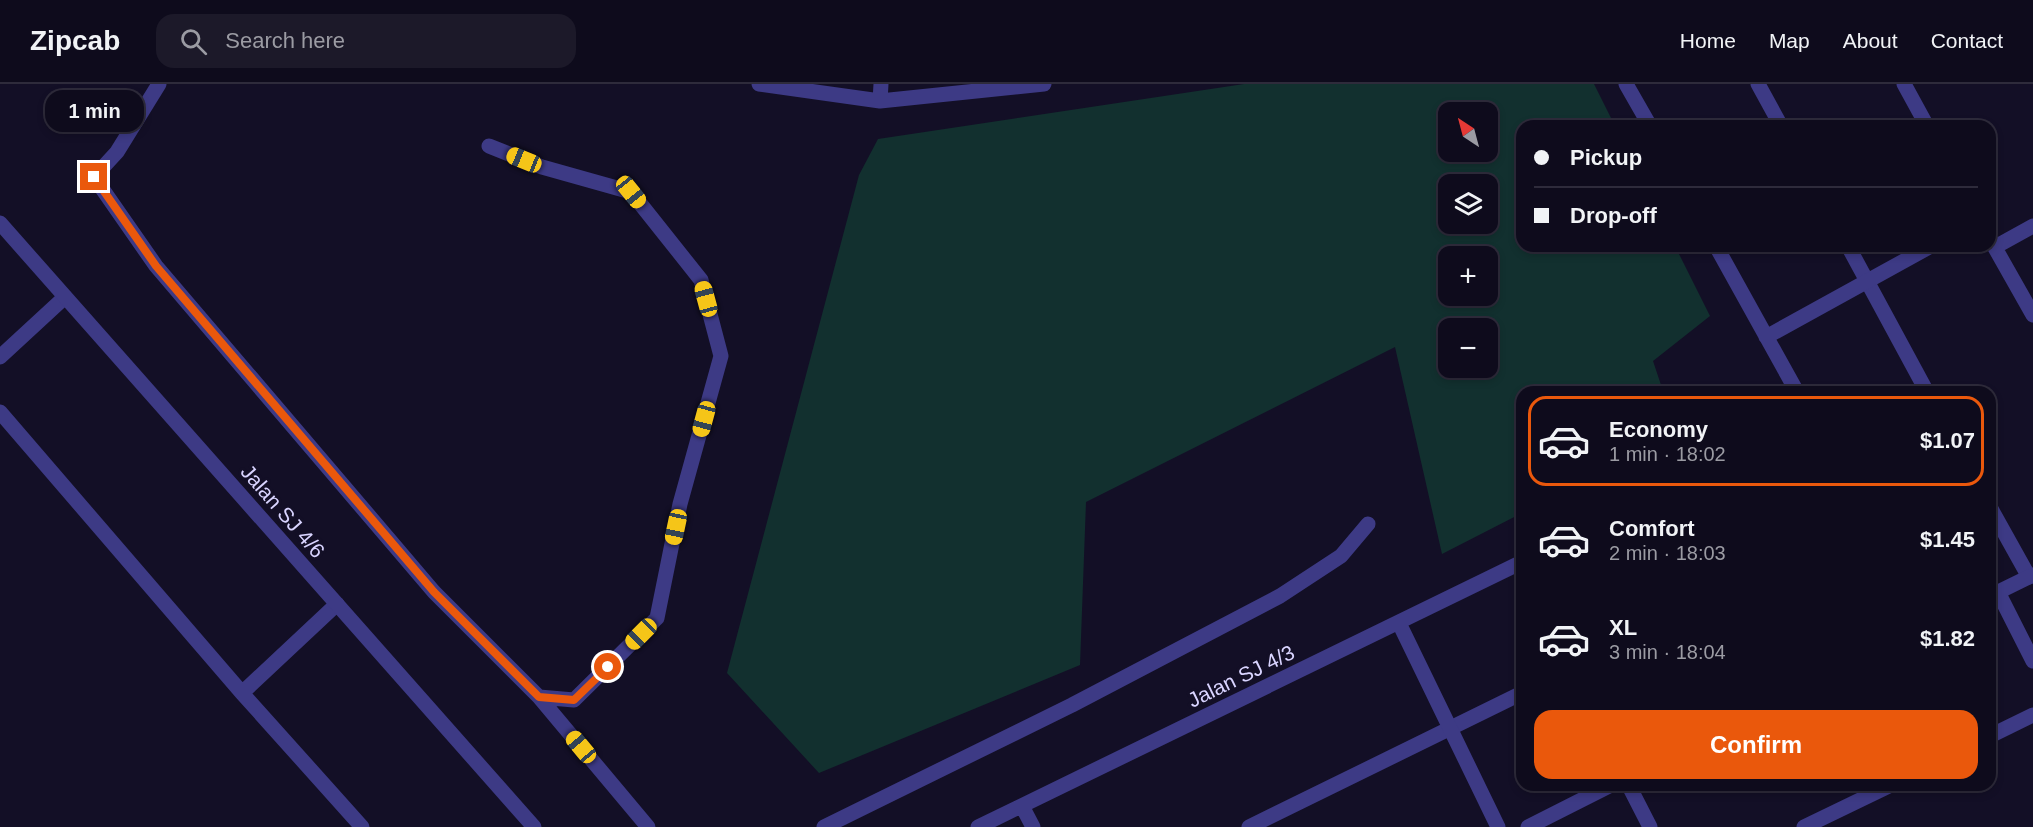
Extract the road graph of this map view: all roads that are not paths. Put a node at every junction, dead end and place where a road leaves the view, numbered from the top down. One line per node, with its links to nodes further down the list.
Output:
1 (159, 84): 39 (street)
2 (759, 84): 8 (street)
3 (881, 84): 8 (street)
4 (1044, 84): 8 (street)
5 (1626, 84): 9 (street)
6 (1758, 84): 10 (street)
7 (1904, 84): 11 (street)
8 (880, 100)
9 (1647, 120)
10 (1778, 120)
11 (1924, 120)
12 (489, 146): 39 (street)
13 (0, 223): 21 (street, Jalan SJ 4/6)
14 (2033, 226): 15 (street)
15 (1996, 242)
16 (1996, 248): 22 (street)
17 (1719, 252): 23 (street)
18 (1851, 252): 20 (street)
19 (1920, 252): 20 (street)
20 (1867, 281): 23 (street); 26 (street)
21 (65, 297): 24 (street); 34 (street, Jalan SJ 4/6)
22 (2033, 315)
23 (1767, 337): 25 (street)
24 (0, 357)
25 (1794, 386)
26 (1924, 386)
27 (0, 412): 37 (street)
28 (1996, 517): 31 (street)
29 (1368, 524): 50 (street)
30 (1516, 565): 35 (street, Jalan SJ 4/3)
31 (2031, 576): 32 (street)
32 (1996, 593)
33 (1996, 597): 36 (street)
34 (337, 604): 37 (street); 48 (street, Jalan SJ 4/6)
35 (1399, 622): 41 (street); 46 (street, Jalan SJ 4/3)
36 (2033, 661)
37 (242, 693): 47 (street)
38 (1516, 696): 41 (street)
39 (539, 697): 49 (street)
40 (2033, 715): 42 (street)
41 (1451, 729): 53 (street); 54 (street)
42 (1996, 733)
43 (1599, 791): 55 (street)
44 (1632, 791): 56 (street)
45 (1879, 791): 57 (street)
46 (1022, 806): 51 (street, Jalan SJ 4/3); 52 (street)
47 (362, 827)
48 (534, 827)
49 (648, 827)
50 (824, 827)
51 (978, 827)
52 (1033, 827)
53 (1249, 827)
54 (1498, 827)
55 (1528, 827)
56 (1650, 827)
57 (1804, 827)

